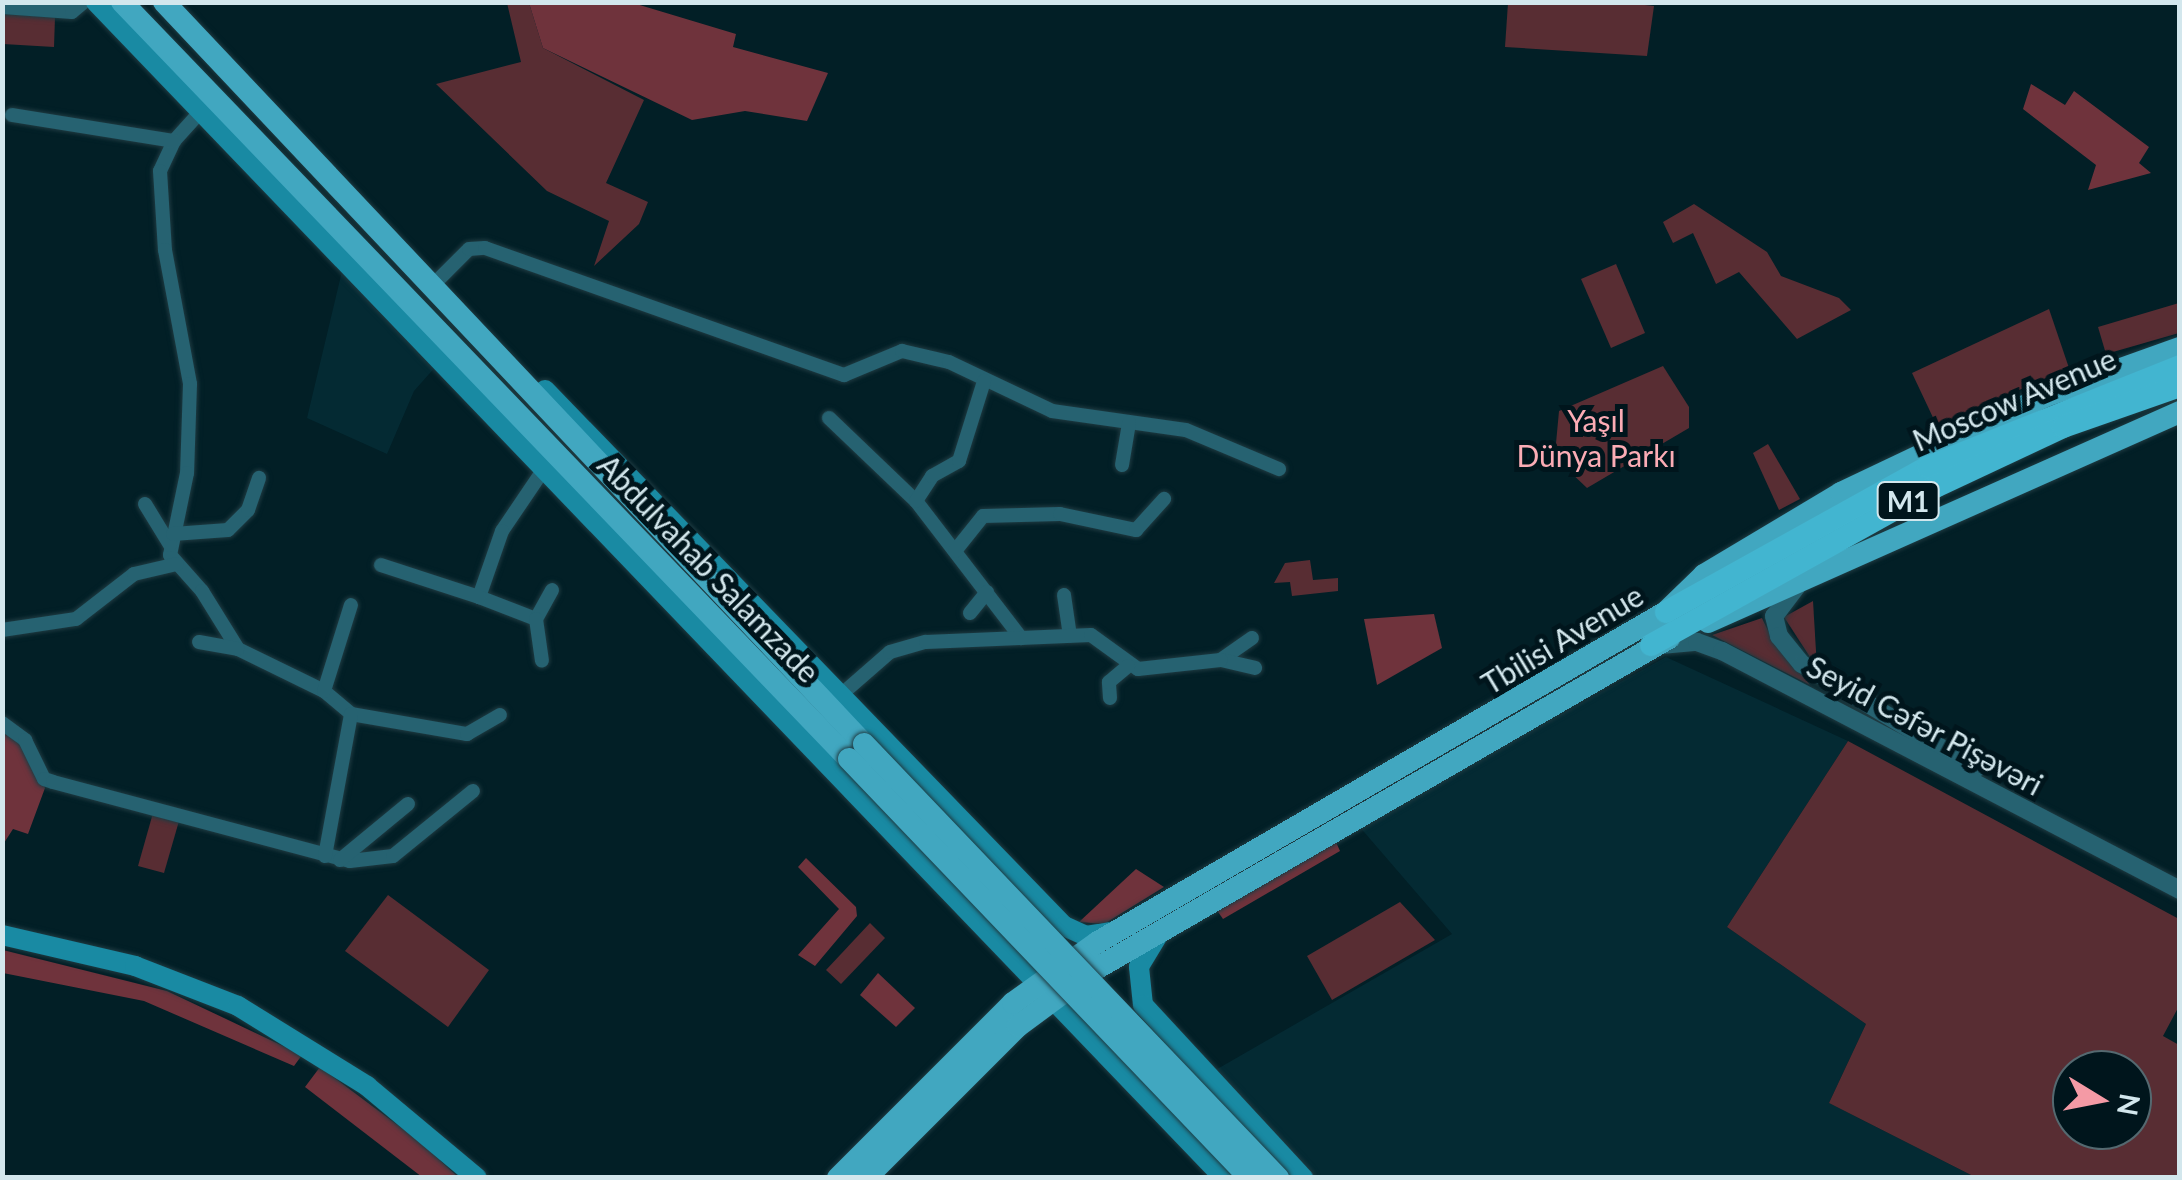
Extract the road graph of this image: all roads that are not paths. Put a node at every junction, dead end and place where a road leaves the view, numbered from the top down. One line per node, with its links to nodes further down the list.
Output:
1 (84, 2): 5 (street)
2 (96, 2): 6 (main road, Abdulvahab Salamzade)
3 (122, 2): 56 (main road, Abdulvahab Salamzade)
4 (164, 2): 9 (main road, Abdulvahab Salamzade)
5 (2, 8)
6 (202, 110): 8 (street); 19 (main road, Abdulvahab Salamzade)
7 (12, 115): 8 (street)
8 (174, 141): 25 (street)
9 (434, 284): 11 (main road, Abdulvahab Salamzade); 13 (street)
10 (2180, 348): 35 (main road, Tbilisi Avenue)
11 (501, 354): 50 (main road, Abdulvahab Salamzade); 56 (main road, Abdulvahab Salamzade)
12 (2180, 366): 35 (highway, Moscow Avenue / M1)
13 (984, 381): 17 (street); 23 (street)
14 (2180, 386): 44 (highway, Moscow Avenue / M1)
15 (2180, 412): 29 (main road, Tbilisi Avenue)
16 (829, 418): 23 (street)
17 (1129, 424): 18 (street); 20 (street)
18 (1122, 465)
19 (546, 466): 33 (street); 63 (main road, Abdulvahab Salamzade)
20 (1279, 470)
21 (260, 478): 25 (street)
22 (1164, 499): 26 (street)
23 (916, 502): 26 (street)
24 (145, 504): 25 (street)
25 (172, 540): 27 (street)
26 (955, 550): 31 (street)
27 (177, 564): 38 (street); 43 (street)
28 (381, 565): 33 (street)
29 (1796, 586): 44 (main road, Tbilisi Avenue); 54 (street, Seyid Cəfər Pişəvəri)
30 (552, 590): 37 (street)
31 (986, 592): 36 (street); 40 (street)
32 (1064, 595): 39 (street)
33 (480, 597): 37 (street)
34 (350, 605): 49 (street)
35 (1666, 612): 65 (main road, Tbilisi Avenue)
36 (970, 613)
37 (536, 620): 46 (street)
38 (2, 630)
39 (1070, 636): 40 (street); 47 (street)
40 (1021, 638): 50 (street)
41 (1252, 638): 45 (street)
42 (199, 642): 43 (street)
43 (238, 649): 49 (street)
44 (1644, 649): 54 (street, Seyid Cəfər Pişəvəri); 64 (main road, Tbilisi Avenue)
45 (1220, 660): 47 (street); 48 (street)
46 (542, 661)
47 (1128, 666): 51 (street)
48 (1255, 668)
49 (324, 691): 52 (street)
50 (843, 693): 60 (main road, Abdulvahab Salamzade)
51 (1110, 698)
52 (350, 714): 53 (street); 59 (street)
53 (500, 715)
54 (1866, 715): 61 (street, Seyid Cəfər Pişəvəri); 62 (street, Seyid Cəfər Pişəvəri)
55 (2, 723): 59 (street)
56 (857, 751): 77 (main road, Abdulvahab Salamzade, bridge); 78 (main road, Abdulvahab Salamzade, bridge)
57 (473, 791): 59 (street)
58 (408, 804): 59 (street)
59 (333, 858)
60 (1016, 876): 63 (main road); 65 (main road, Abdulvahab Salamzade)
61 (2180, 877)
62 (2180, 890)
63 (976, 916): 67 (main road, Abdulvahab Salamzade)
64 (1167, 925): 67 (main road, Tbilisi Avenue); 69 (main road)
65 (1121, 928): 67 (main road, Tbilisi Avenue)
66 (2, 935): 72 (main road)
67 (1046, 989): 68 (main road); 70 (main road, Abdulvahab Salamzade)
68 (1020, 1011): 71 (main road); 75 (main road)
69 (1168, 1036): 70 (main road); 79 (main road)
70 (1124, 1071): 76 (main road, Abdulvahab Salamzade)
71 (934, 1079): 73 (main road); 74 (main road)
72 (477, 1178)
73 (838, 1178)
74 (846, 1178)
75 (866, 1178)
76 (1224, 1178)
77 (1250, 1178)
78 (1278, 1178)
79 (1304, 1178)

